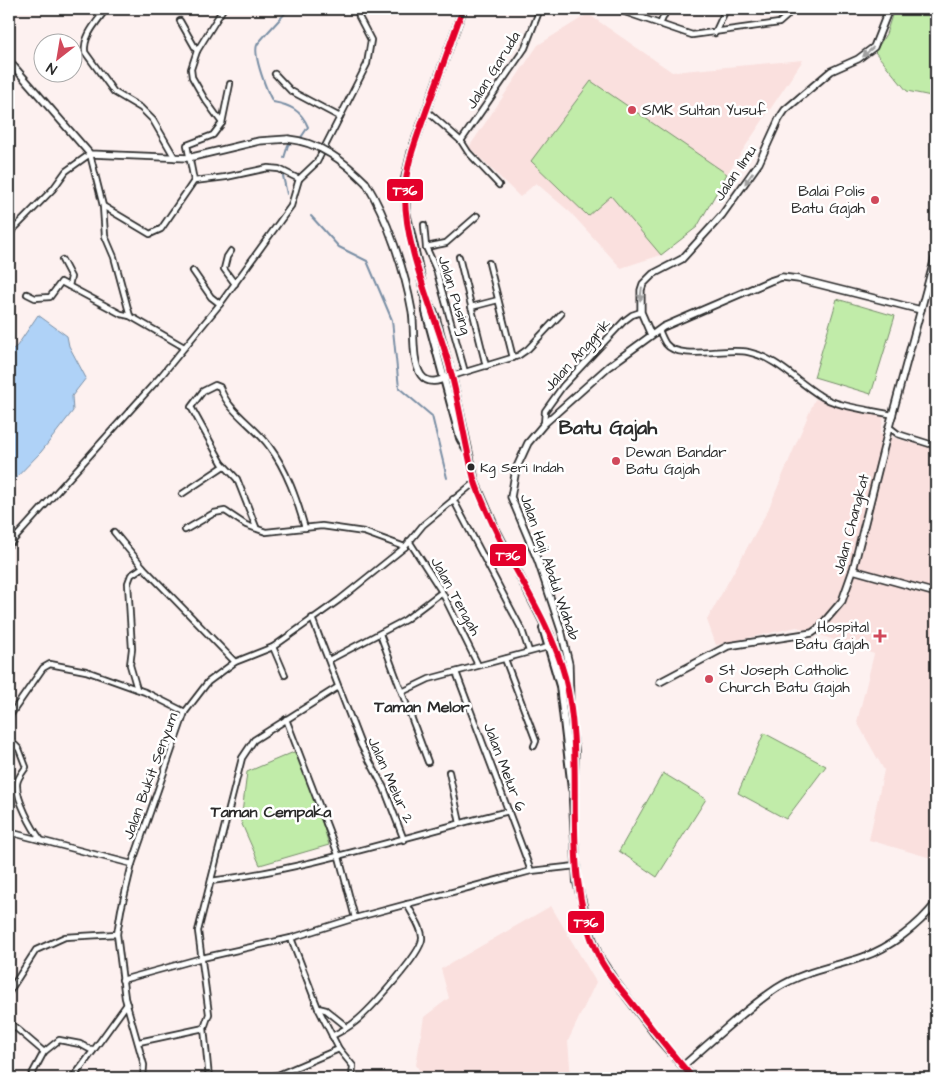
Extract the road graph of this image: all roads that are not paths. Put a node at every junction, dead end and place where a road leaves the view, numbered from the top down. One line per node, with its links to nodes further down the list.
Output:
1 (106, 9): 23 (street)
2 (223, 9): 14 (street)
3 (463, 9): 18 (main road)
4 (540, 9): 21 (street, Jalan Garuda)
5 (616, 9): 12 (street)
6 (666, 9): 12 (street)
7 (726, 9): 13 (street)
8 (790, 9): 13 (street)
9 (889, 9): 47 (street, Jalan Ilmu, one-way to 47)
10 (357, 10): 19 (street)
11 (180, 22): 14 (street)
12 (660, 24): 13 (street)
13 (715, 33)
14 (197, 51): 20 (street)
15 (9, 61): 22 (street)
16 (275, 74): 19 (street)
17 (230, 84): 20 (street)
18 (427, 111): 21 (street); 42 (main road)
19 (340, 117): 25 (street)
20 (222, 123): 24 (street)
21 (461, 142): 27 (street)
22 (90, 154): 23 (street); 28 (street); 31 (street)
23 (175, 158): 24 (street)
24 (188, 158): 26 (street); 57 (street, bridge)
25 (299, 179): 26 (street); 39 (street)
26 (194, 181): 28 (street)
27 (499, 185)
28 (103, 206): 49 (street)
29 (477, 216): 32 (street)
30 (424, 225): 32 (street, Jalan Pusing)
31 (9, 234)
32 (426, 247): 55 (street, Jalan Pusing)
33 (231, 251): 39 (street)
34 (936, 254): 46 (street, Jalan Changkat)
35 (459, 257): 45 (street)
36 (62, 260): 40 (street)
37 (489, 263): 43 (street)
38 (194, 271): 44 (street)
39 (236, 284): 44 (street)
40 (69, 286): 41 (street); 49 (street)
41 (27, 294)
42 (425, 296): 56 (main road); 57 (main road)
43 (498, 300): 45 (street); 53 (street)
44 (220, 304): 52 (street)
45 (471, 307): 54 (street)
46 (921, 310): 50 (street, Jalan Haji Abdul Wahab); 58 (street, Jalan Changkat)
47 (641, 312): 51 (street, Jalan Ilmu); 59 (street, Jalan Anggrik)
48 (561, 314): 53 (street)
49 (130, 316): 52 (street)
50 (659, 330): 51 (street, Jalan Haji Abdul Wahab); 58 (street)
51 (651, 336): 59 (street, Jalan Haji Abdul Wahab)
52 (184, 347): 72 (street)
53 (513, 358): 54 (street)
54 (486, 366): 55 (street)
55 (464, 372): 56 (street)
56 (452, 376): 57 (street); 62 (main road)
57 (444, 379): 62 (main road)
58 (893, 415): 60 (street, Jalan Changkat)
59 (544, 424): 87 (street, Jalan Haji Abdul Wahab)
60 (888, 426): 61 (street); 75 (street, Jalan Changkat)
61 (936, 446)
62 (467, 451): 64 (main road)
63 (224, 466): 65 (street); 67 (street); 68 (street)
64 (475, 482): 66 (street, Jalan Bukit Senyum); 79 (main road)
65 (182, 494)
66 (453, 499): 71 (street, Jalan Bukit Senyum); 83 (street)
67 (256, 528): 68 (street); 69 (street)
68 (305, 528): 73 (street)
69 (185, 530)
70 (114, 532): 74 (street)
71 (409, 541): 73 (street, Jalan Bukit Senyum); 76 (street, Jalan Tengah)
72 (9, 545)
73 (405, 546): 78 (street, Jalan Bukit Senyum)
74 (143, 567): 86 (street); 95 (street)
75 (853, 570): 77 (street); 92 (street, Jalan Changkat)
76 (442, 592): 80 (street); 88 (street, Jalan Tengah)
77 (936, 593)
78 (312, 618): 82 (street, Jalan Bukit Senyum); 85 (street, Jalan Melur 2)
79 (541, 620): 81 (main road); 91 (main road)
80 (380, 634): 85 (street); 96 (street)
81 (548, 647): 83 (street); 93 (main road)
82 (273, 648): 86 (street, Jalan Bukit Senyum); 90 (street)
83 (529, 651): 84 (street)
84 (506, 659): 88 (street); 102 (street)
85 (329, 660): 94 (street, Jalan Melur 2)
86 (235, 662): 98 (street, Jalan Bukit Senyum)
87 (569, 664): 91 (street); 97 (street, Jalan Haji Abdul Wahab)
88 (478, 665): 89 (street)
89 (456, 672): 96 (street); 106 (street, Jalan Melur 6)
90 (285, 675)
91 (565, 678): 93 (main road); 97 (main road)
92 (660, 682)
93 (560, 686): 105 (main road)
94 (338, 687): 100 (street); 112 (street, Jalan Melur 2)
95 (137, 689): 98 (street); 99 (street)
96 (402, 692): 103 (street)
97 (570, 703): 105 (main road)
98 (185, 712): 114 (street, Jalan Bukit Senyum)
99 (9, 717)
100 (286, 718): 113 (street); 117 (street)
101 (9, 739): 108 (street)
102 (534, 746)
103 (428, 762)
104 (450, 772): 107 (street)
105 (573, 800): 115 (main road)
106 (509, 811): 107 (street); 116 (street, Jalan Melur 6)
107 (460, 823): 112 (street)
108 (33, 828): 110 (street); 111 (street)
109 (9, 832): 110 (street)
110 (28, 837): 111 (street)
111 (41, 840): 114 (street)
112 (404, 840): 113 (street)
113 (339, 857): 117 (street); 120 (street)
114 (132, 864): 121 (street, Jalan Bukit Senyum)
115 (576, 866): 116 (street); 136 (main road)
116 (531, 872): 119 (street)
117 (211, 881): 123 (street)
118 (936, 903): 136 (street)
119 (407, 904): 120 (street); 130 (street)
120 (355, 918): 122 (street)
121 (118, 934): 124 (street, Jalan Bukit Senyum); 125 (street)
122 (291, 938): 123 (street); 127 (street)
123 (202, 958): 124 (street); 129 (street)
124 (122, 980): 126 (street, Jalan Bukit Senyum)
125 (9, 992)
126 (126, 1004): 132 (street, Jalan Bukit Senyum); 134 (street)
127 (318, 1008): 130 (street); 131 (street)
128 (9, 1022): 135 (street)
129 (204, 1028): 132 (street); 141 (street)
130 (347, 1028): 131 (street)
131 (332, 1036): 133 (street)
132 (138, 1042): 140 (street, Jalan Bukit Senyum)
133 (339, 1049): 137 (street); 143 (street)
134 (93, 1050): 135 (street); 139 (street)
135 (44, 1052): 138 (street)
136 (683, 1066): 144 (main road)
137 (278, 1077): 142 (street)
138 (30, 1078)
139 (74, 1078)
140 (143, 1078)
141 (209, 1078)
142 (264, 1078)
143 (352, 1078)
144 (693, 1078)

